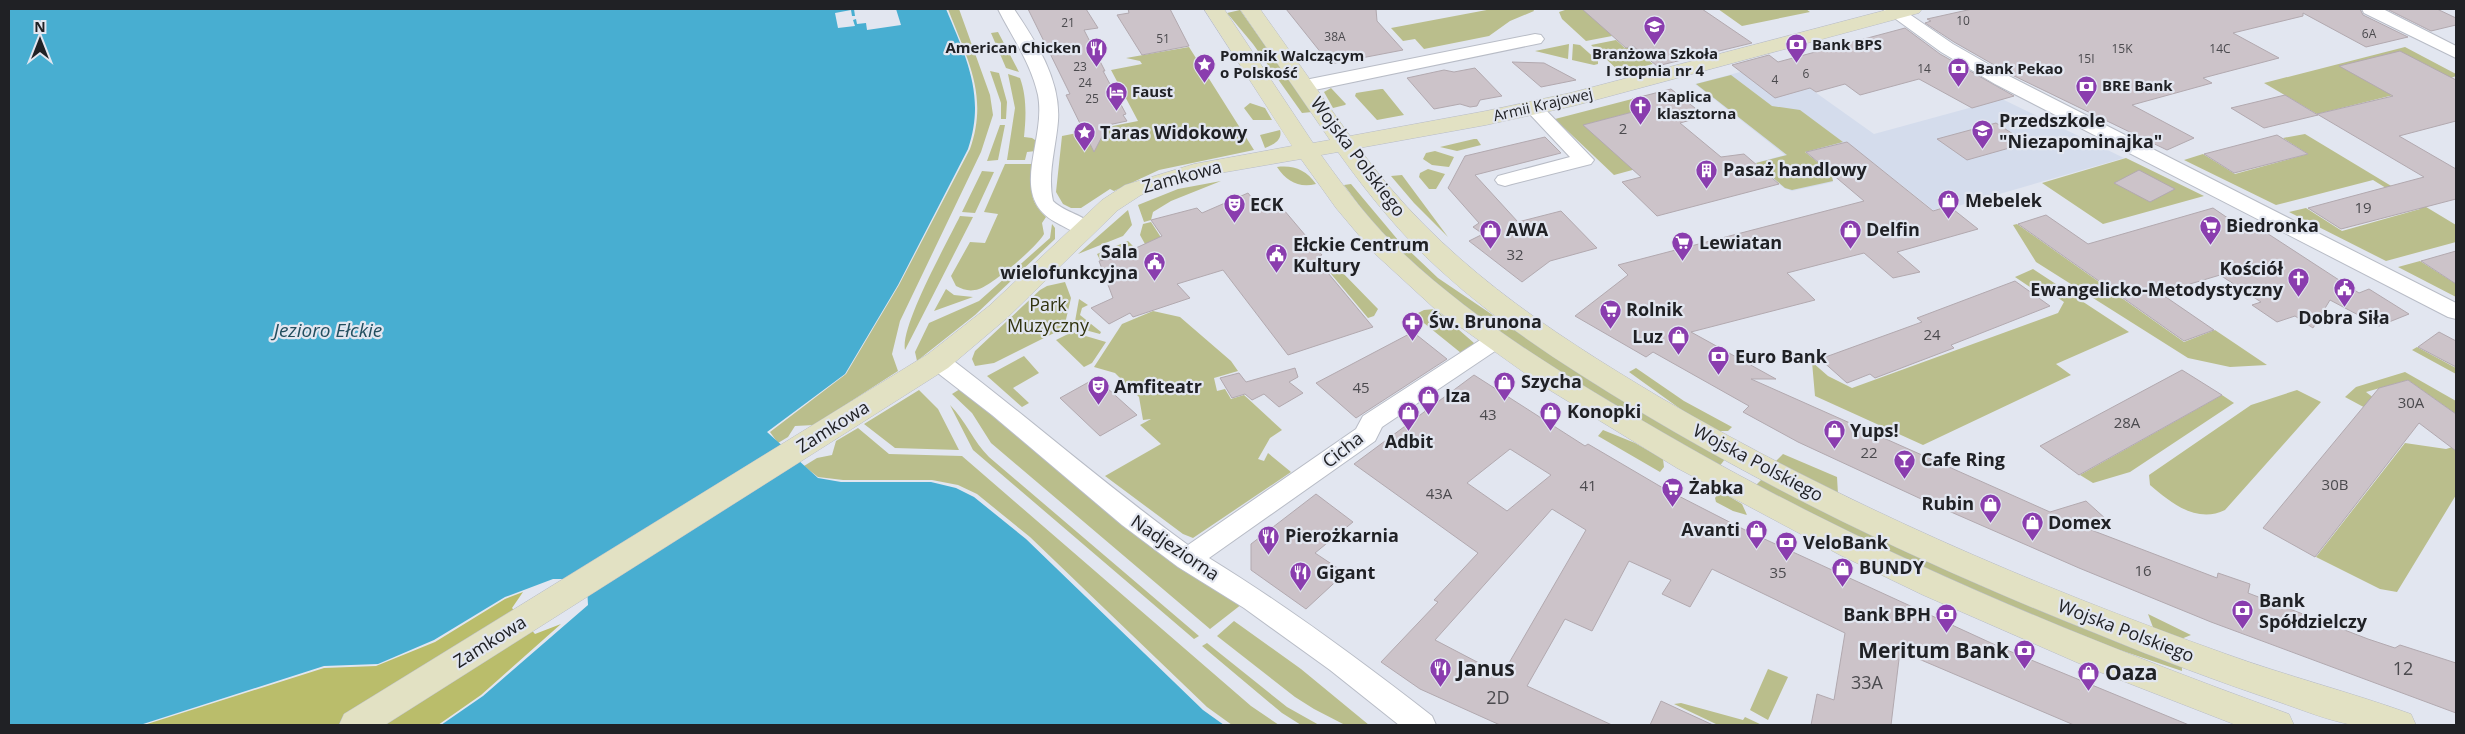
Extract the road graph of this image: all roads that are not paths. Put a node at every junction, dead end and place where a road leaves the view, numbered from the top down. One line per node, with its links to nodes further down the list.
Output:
1 (1006, 9): 13 (street)
2 (1214, 9): 11 (street, Wojska Polskiego)
3 (1250, 9): 8 (street, Wojska Polskiego)
4 (2370, 9): 7 (street)
5 (1900, 10): 9 (street, Armii Krajowej); 14 (street)
6 (1535, 39): 8 (street)
7 (2456, 53)
8 (1305, 86): 10 (street, Wojska Polskiego)
9 (1533, 108): 10 (street, Armii Krajowej); 12 (street)
10 (1345, 144): 11 (street, Armii Krajowej); 21 (street, Wojska Polskiego)
11 (1307, 150): 13 (street, Zamkowa); 15 (street, Wojska Polskiego)
12 (1505, 180)
13 (1084, 228): 16 (street, Zamkowa)
14 (2456, 312)
15 (1496, 340): 17 (street, Cicha); 20 (street, Wojska Polskiego)
16 (938, 361): 17 (street, Nadjeziorna); 18 (street, Zamkowa)
17 (1188, 559): 19 (street, Nadjeziorna)
18 (356, 725)
19 (1421, 725)
20 (2276, 725)
21 (2398, 725)

